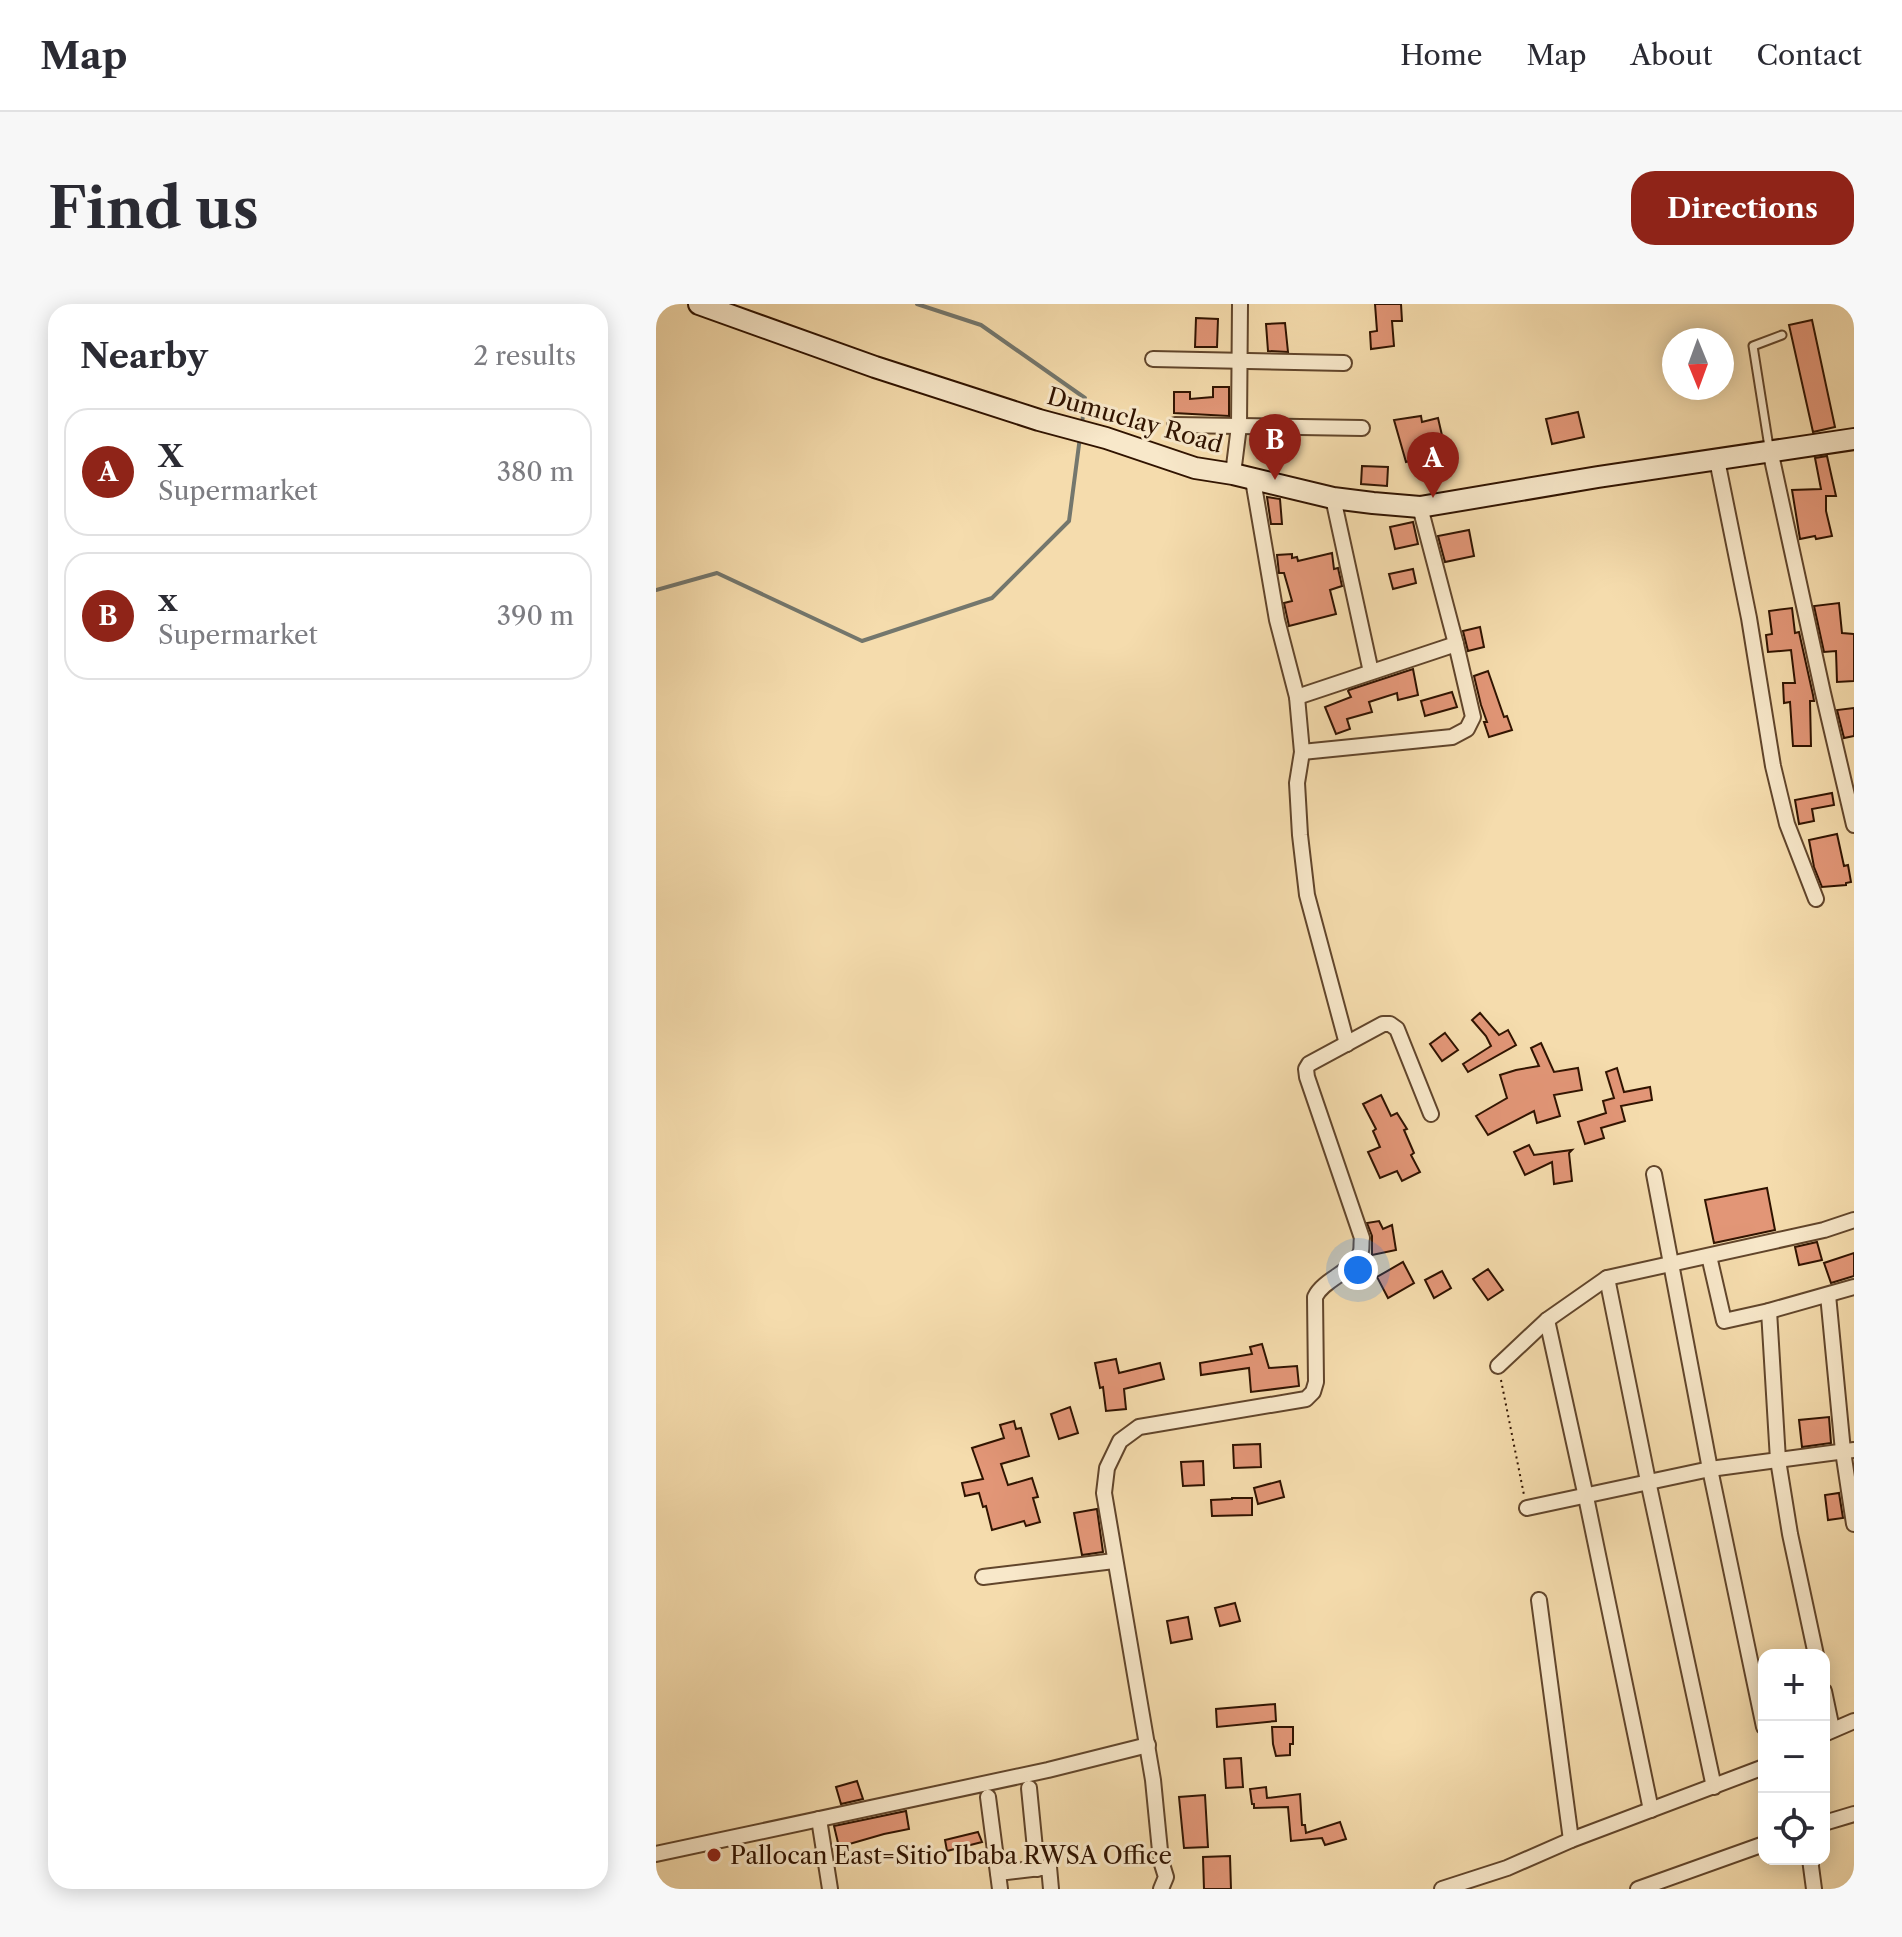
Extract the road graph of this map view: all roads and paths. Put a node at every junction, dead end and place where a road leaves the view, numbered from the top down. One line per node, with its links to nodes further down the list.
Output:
1 (699, 304): 13 (street, Dumuclay Road)
2 (1240, 304): 5 (street)
3 (1782, 335): 11 (lane)
4 (1153, 359): 5 (street)
5 (1240, 360): 6 (street); 8 (street)
6 (1344, 363)
7 (1175, 425): 8 (street)
8 (1239, 426): 9 (street); 13 (street)
9 (1362, 428)
10 (1854, 439): 11 (street, Dumuclay Road)
11 (1770, 450): 12 (street, Dumuclay Road); 20 (street)
12 (1717, 460): 15 (street, Dumuclay Road); 21 (street)
13 (1243, 477): 14 (street, Dumuclay Road); 18 (street)
14 (1333, 498): 15 (street, Dumuclay Road); 17 (street)
15 (1420, 507): 16 (street)
16 (1456, 644): 17 (street); 19 (street)
17 (1371, 672): 18 (street)
18 (1297, 697): 19 (street)
19 (1302, 752): 22 (street)
20 (1854, 825)
21 (1816, 899)
22 (1347, 1044): 23 (street); 41 (street)
23 (1431, 1114)
24 (1654, 1174): 27 (street)
25 (1854, 1220): 26 (street)
26 (1709, 1256): 27 (street); 31 (street)
27 (1670, 1265): 28 (street); 36 (street)
28 (1607, 1278): 32 (street); 37 (street)
29 (1854, 1287): 30 (street)
30 (1828, 1295): 31 (street); 34 (street)
31 (1769, 1311): 35 (street)
32 (1547, 1320): 33 (street); 38 (street)
33 (1498, 1366): 39 (path)
34 (1848, 1450): 35 (street); 40 (street)
35 (1778, 1460): 36 (street); 44 (street)
36 (1710, 1469): 37 (street); 45 (street)
37 (1648, 1481): 38 (street); 50 (street)
38 (1586, 1497): 39 (street); 53 (street)
39 (1527, 1508)
40 (1854, 1524)
41 (1114, 1561): 42 (street); 48 (street)
42 (983, 1577)
43 (1539, 1600): 57 (street)
44 (1815, 1649)
45 (1763, 1721)
46 (1854, 1721): 47 (street)
47 (1830, 1731)
48 (1148, 1745): 55 (street); 66 (street)
49 (1758, 1769): 50 (street)
50 (1714, 1787): 53 (street)
51 (1029, 1788): 61 (street)
52 (988, 1797): 62 (street)
53 (1651, 1810): 57 (street)
54 (1854, 1814): 56 (street)
55 (819, 1819): 59 (street); 63 (street)
56 (1830, 1821)
57 (1571, 1840): 67 (street)
58 (1758, 1846): 68 (street)
59 (656, 1854)
60 (1811, 1865): 69 (street)
61 (1037, 1869): 62 (street); 65 (street)
62 (998, 1873): 64 (street)
63 (830, 1889)
64 (1000, 1889)
65 (1051, 1889)
66 (1161, 1889)
67 (1442, 1889)
68 (1638, 1889)
69 (1814, 1889)

